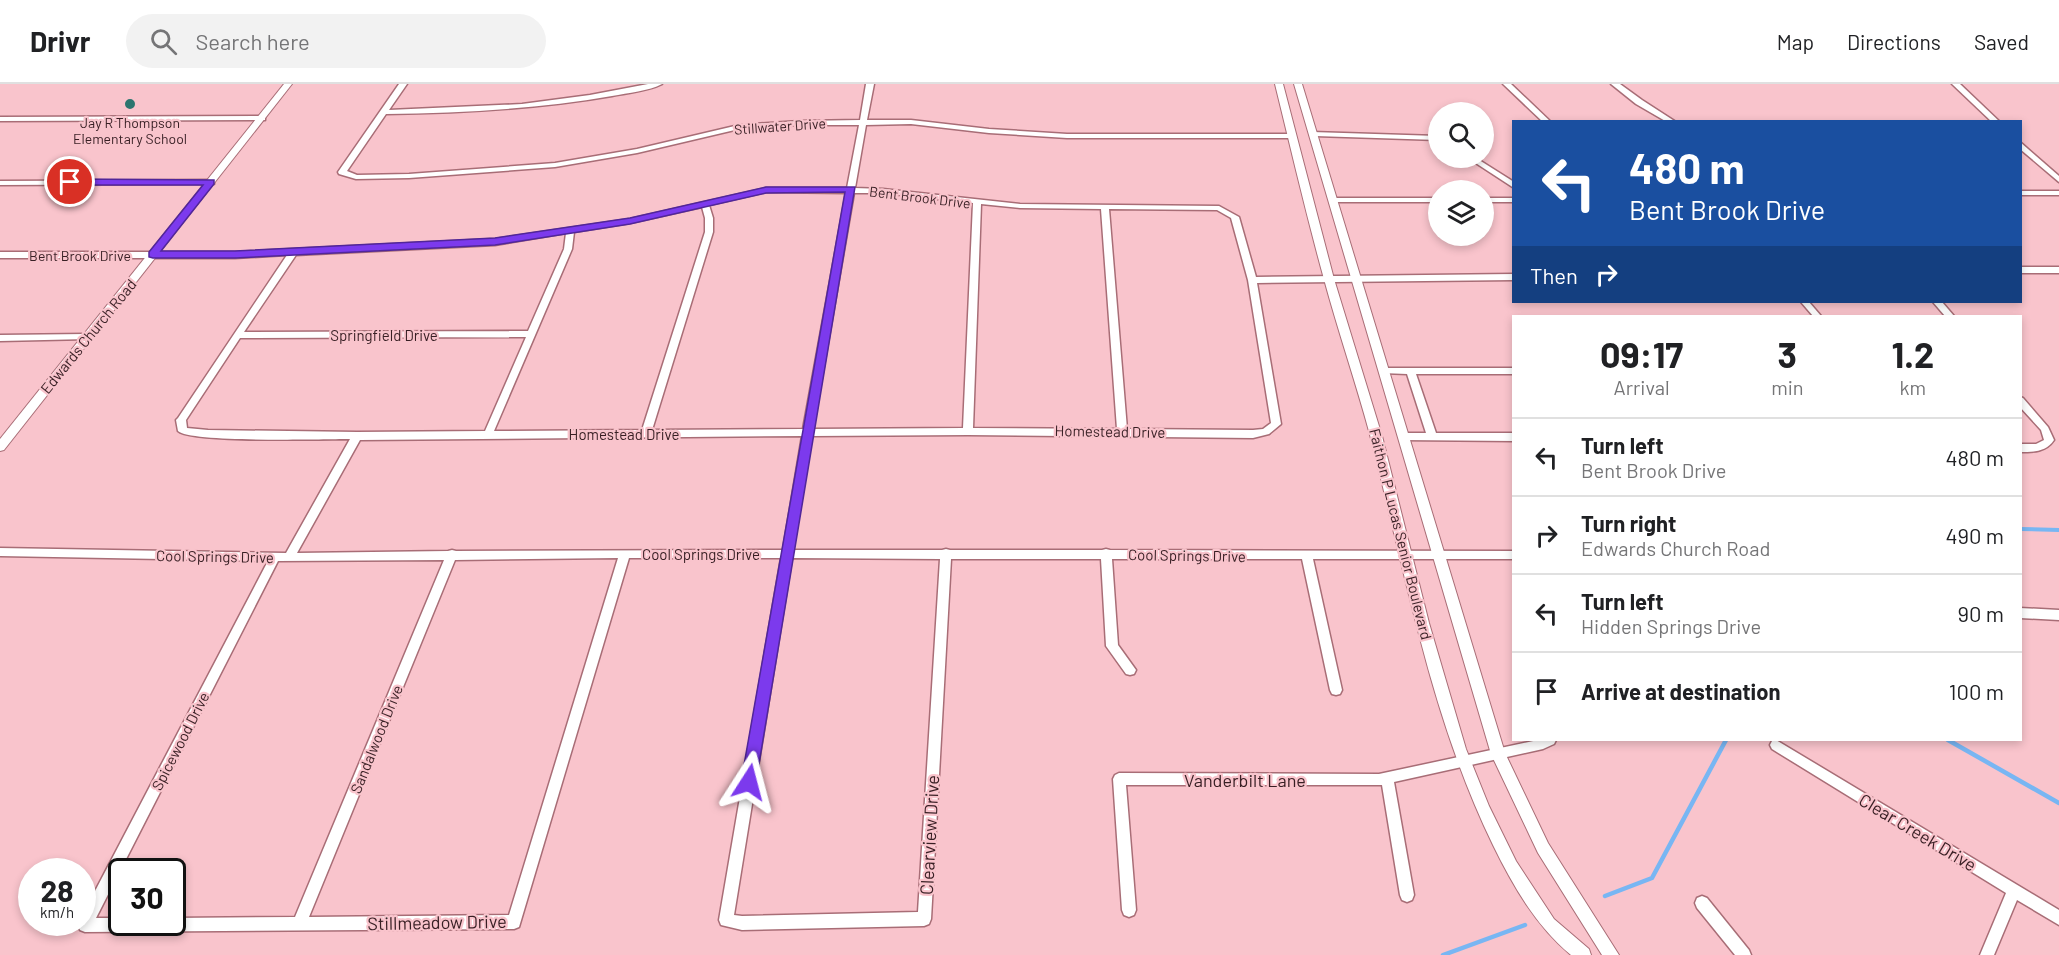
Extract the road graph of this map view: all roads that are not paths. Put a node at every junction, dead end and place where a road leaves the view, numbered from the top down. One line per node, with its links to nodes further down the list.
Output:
1 (288, 84): 11 (street, Edwards Church Road)
2 (403, 84): 10 (street, Stillwater Drive)
3 (658, 84): 10 (street)
4 (870, 84): 16 (street)
5 (1279, 84): 18 (street, Faithon P Lucas Senior Boulevard)
6 (1298, 84): 17 (street, Faithon P Lucas Senior Boulevard)
7 (1507, 84): 13 (street)
8 (1615, 84): 14 (street)
9 (1956, 84): 15 (street)
10 (384, 112): 16 (street, Stillwater Drive)
11 (262, 118): 12 (street); 23 (street, Edwards Church Road)
12 (0, 119)
13 (1546, 120)
14 (1670, 120)
15 (1995, 120)
16 (863, 122): 18 (street, Stillwater Drive); 26 (street)
17 (1315, 134): 19 (street); 29 (street, Faithon P Lucas Senior Boulevard)
18 (1292, 136): 45 (street, Faithon P Lucas Senior Boulevard)
19 (1428, 138)
20 (2022, 146): 22 (street)
21 (1487, 168): 25 (street)
22 (2059, 180)
23 (211, 182): 24 (street); 39 (street, Edwards Church Road)
24 (0, 183)
25 (1512, 185)
26 (851, 189): 33 (street, Bent Brook Drive); 34 (street, Bent Brook Drive); 61 (street)
27 (2022, 193): 28 (street)
28 (2059, 193)
29 (1334, 200): 30 (street); 44 (street, Faithon P Lucas Senior Boulevard)
30 (1428, 200)
31 (1494, 200): 32 (street)
32 (1512, 200)
33 (977, 203): 35 (street, Bent Brook Drive); 59 (street)
34 (705, 205): 36 (street, Bent Brook Drive); 62 (street)
35 (1105, 207): 43 (street, Bent Brook Drive); 60 (street)
36 (570, 232): 37 (street, Bent Brook Drive); 50 (street)
37 (292, 252): 39 (street, Bent Brook Drive); 51 (street, Homestead Drive)
38 (0, 255): 39 (street, Bent Brook Drive)
39 (153, 255): 53 (street, Edwards Church Road)
40 (2022, 270): 41 (street)
41 (2059, 270)
42 (1512, 277): 44 (street)
43 (1252, 280): 45 (street); 58 (street, Bent Brook Drive)
44 (1355, 280): 45 (street); 54 (street, Faithon P Lucas Senior Boulevard)
45 (1329, 281): 79 (street, Faithon P Lucas Senior Boulevard)
46 (1806, 303): 48 (street)
47 (1938, 303): 49 (street)
48 (1816, 315)
49 (1949, 315)
50 (532, 334): 51 (street, Springfield Drive); 64 (street)
51 (237, 336): 65 (street, Homestead Drive)
52 (0, 338): 53 (street)
53 (86, 338): 63 (street, Edwards Church Road)
54 (1384, 371): 56 (street); 66 (street, Faithon P Lucas Senior Boulevard)
55 (1512, 371): 56 (street)
56 (1412, 372): 67 (street)
57 (2022, 402): 70 (street)
58 (1276, 424): 60 (street, Homestead Drive)
59 (968, 431): 60 (street, Homestead Drive); 61 (street, Homestead Drive)
60 (1122, 431)
61 (808, 433): 62 (street, Homestead Drive); 75 (street)
62 (646, 434): 64 (street, Homestead Drive)
63 (5, 435): 69 (street, Edwards Church Road)
64 (488, 435): 65 (street, Homestead Drive)
65 (357, 436): 81 (street)
66 (1404, 436): 67 (street); 77 (street, Faithon P Lucas Senior Boulevard)
67 (1432, 436): 68 (street)
68 (1512, 437)
69 (0, 447)
70 (2022, 448)
71 (0, 552): 80 (street, Cool Springs Drive)
72 (1106, 553): 76 (street, Cool Springs Drive); 82 (street, Cool Springs Drive); 85 (street)
73 (452, 554): 74 (street, Cool Springs Drive); 81 (street, Cool Springs Drive); 98 (street, Sandalwood Drive)
74 (625, 554): 75 (street, Cool Springs Drive); 98 (street, Stillmeadow Drive)
75 (788, 554): 76 (street, Cool Springs Drive); 76 (street, Clearview Drive)
76 (946, 554)
77 (1439, 555): 78 (street, Cool Springs Drive); 79 (street, Cool Springs Drive); 89 (street, Faithon P Lucas Senior Boulevard)
78 (1512, 555)
79 (1406, 556): 82 (street, Cool Springs Drive); 90 (street, Faithon P Lucas Senior Boulevard)
80 (275, 557): 81 (street, Cool Springs Drive); 95 (street, Spicewood Drive)
81 (289, 557)
82 (1307, 557): 86 (street)
83 (2022, 613): 84 (street)
84 (2059, 615)
85 (1130, 670)
86 (1336, 690)
87 (1546, 741): 89 (street, Vanderbilt Lane)
88 (1776, 745): 92 (street, Clear Creek Drive)
89 (1498, 754): 90 (street, Vanderbilt Lane); 101 (street, Faithon P Lucas Senior Boulevard)
90 (1463, 760): 91 (street, Vanderbilt Lane); 100 (street, Faithon P Lucas Senior Boulevard)
91 (1387, 779): 93 (street); 96 (street, Vanderbilt Lane)
92 (2014, 890): 97 (street, Clear Creek Drive); 103 (street)
93 (1407, 895)
94 (1702, 903): 102 (street)
95 (96, 904)
96 (1129, 910)
97 (2059, 918)
98 (299, 924): 99 (street, Stillmeadow Drive)
99 (96, 925)
100 (1582, 955)
101 (1611, 955)
102 (1744, 955)
103 (1987, 955)

